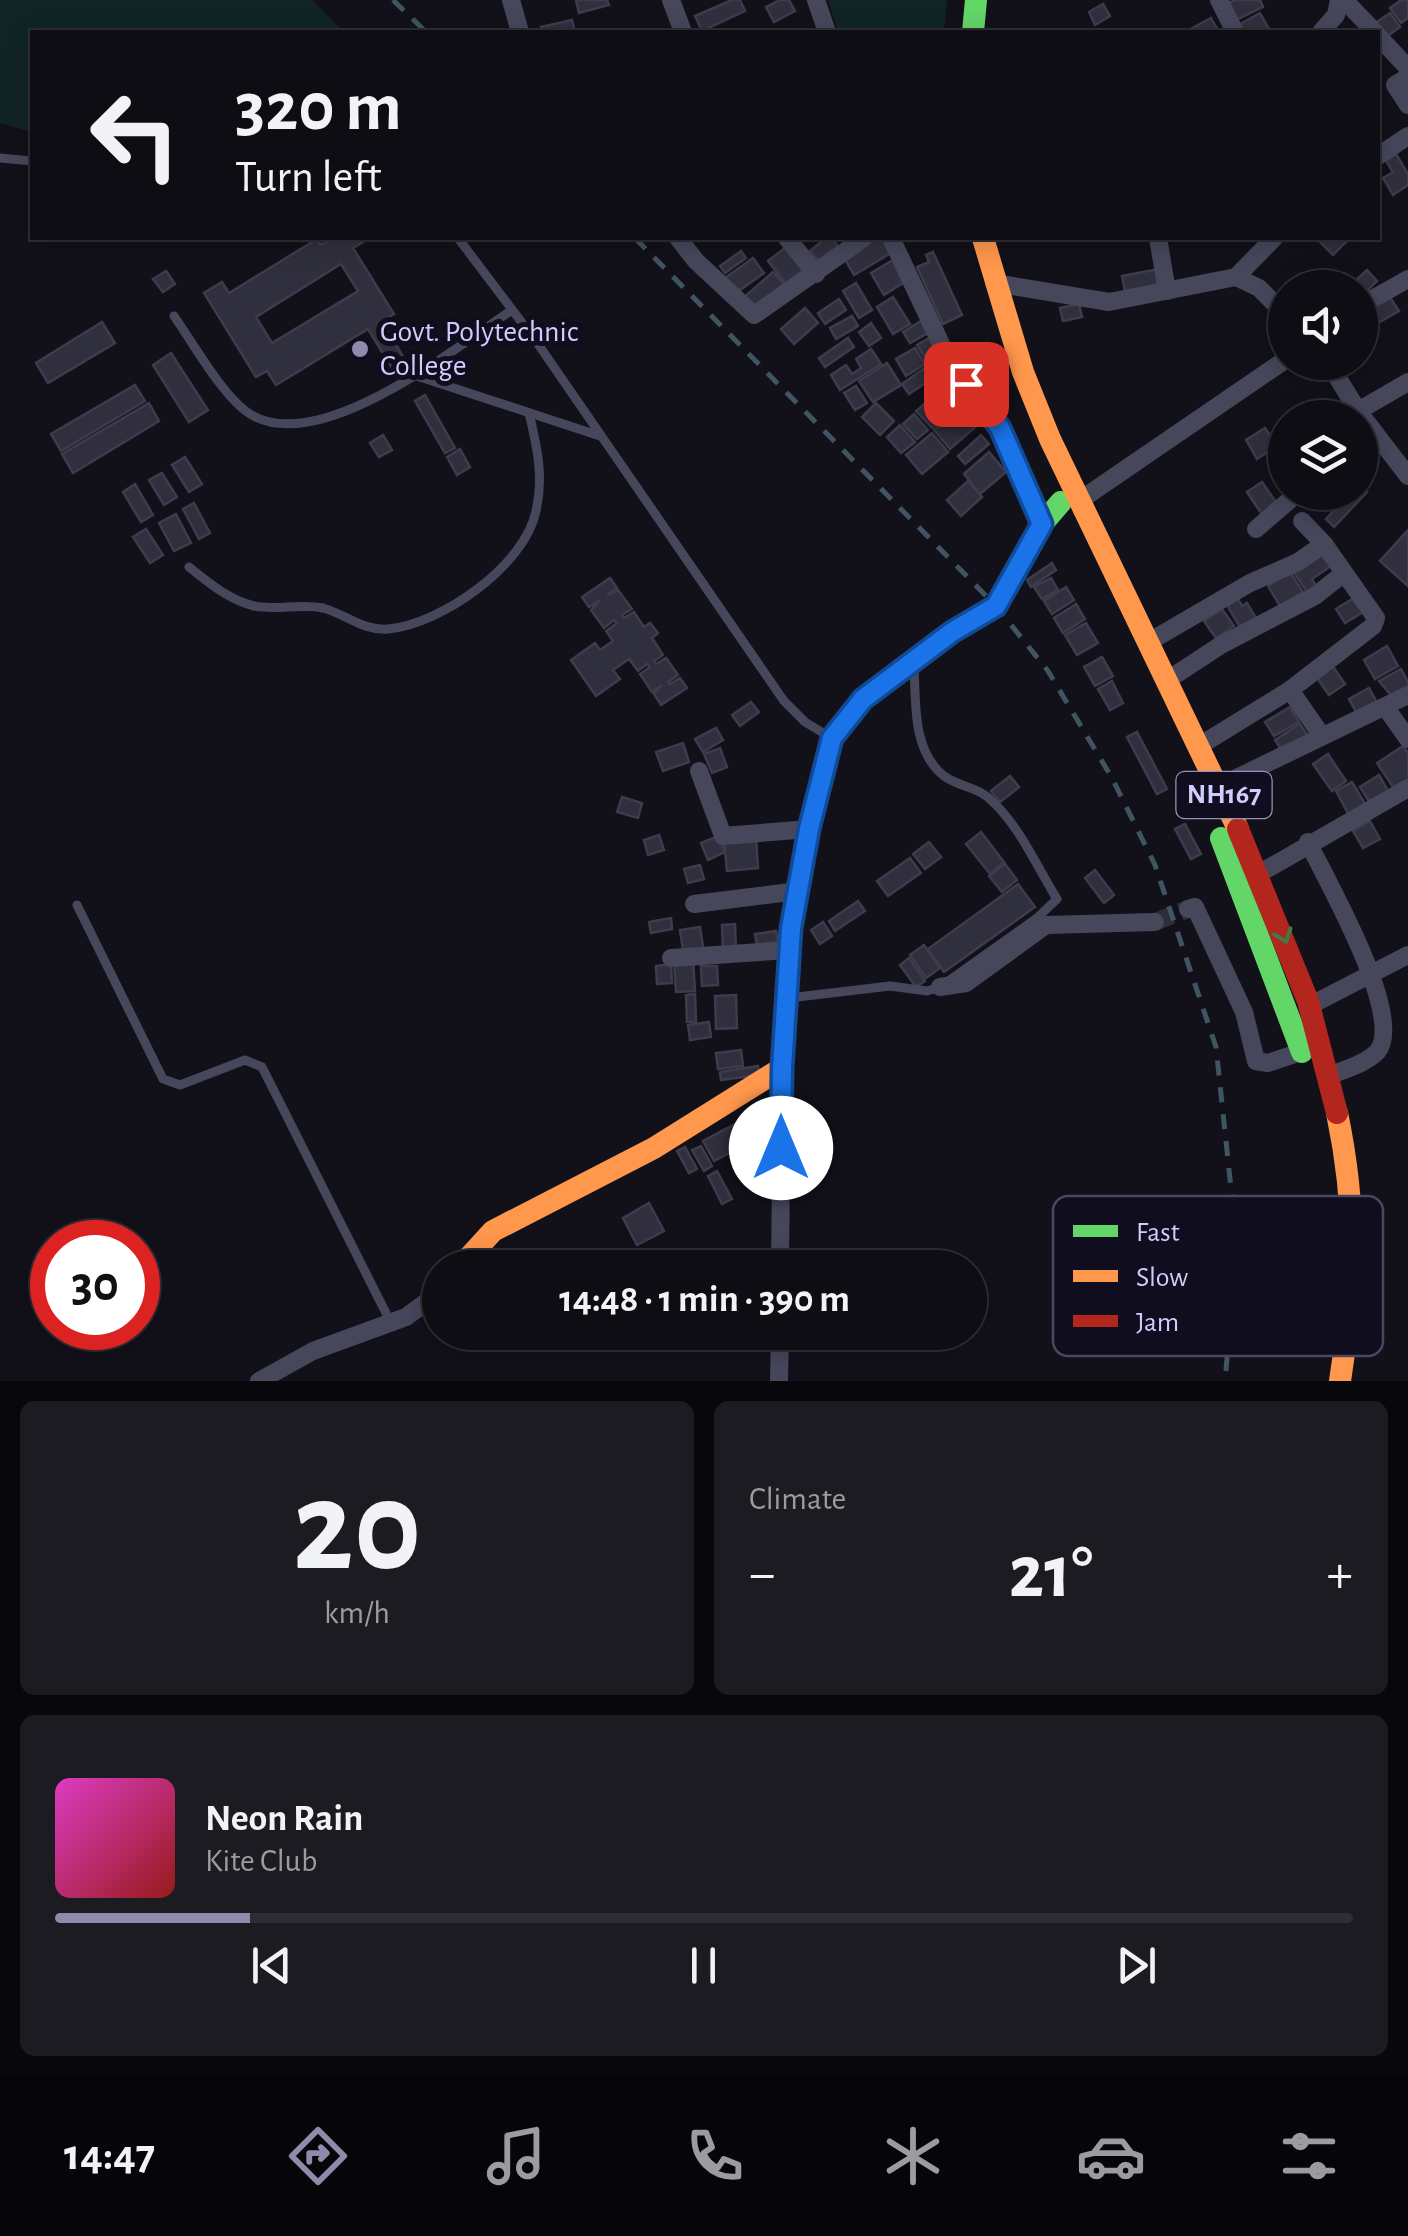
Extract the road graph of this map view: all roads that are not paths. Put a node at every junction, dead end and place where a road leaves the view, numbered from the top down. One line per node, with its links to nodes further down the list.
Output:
1 (511, 0): 8 (street)
2 (671, 0): 9 (street)
3 (816, 0): 10 (street)
4 (961, 0): 11 (main road)
5 (976, 0): 12 (main road)
6 (1219, 0): 13 (street)
7 (1342, 0): 14 (street); 15 (street)
8 (519, 30)
9 (682, 30)
10 (826, 30)
11 (958, 30)
12 (974, 30)
13 (1235, 30)
14 (1323, 30)
15 (1372, 30)
16 (1380, 38): 17 (street)
17 (1408, 68)
18 (1408, 77): 19 (street)
19 (1408, 105)
20 (1408, 136): 21 (street)
21 (1380, 155)
22 (0, 158): 23 (lane)
23 (30, 162)
24 (460, 240): 40 (lane)
25 (680, 240): 33 (street)
26 (790, 240): 33 (street)
27 (861, 240): 33 (street)
28 (892, 240): 53 (street)
29 (967, 240): 50 (main road, NH167)
30 (984, 240): 36 (main road, NH167)
31 (1158, 240): 37 (street)
32 (1272, 240): 34 (street)
33 (816, 274)
34 (1236, 277): 37 (street); 39 (street)
35 (1408, 279): 38 (street)
36 (994, 283): 37 (street); 50 (main road, NH167)
37 (1167, 291)
38 (1378, 296)
39 (1268, 297)
40 (512, 310): 43 (lane); 47 (lane)
41 (174, 316): 43 (lane)
42 (1268, 371): 50 (street)
43 (414, 376): 46 (lane)
44 (1408, 382): 45 (street)
45 (1378, 400)
46 (529, 413): 47 (lane); 56 (lane)
47 (600, 436): 65 (lane)
48 (1378, 440): 49 (street)
49 (1408, 476)
50 (1070, 502): 53 (main road); 58 (main road, NH167); 86 (main road, NH167)
51 (1278, 510): 54 (street)
52 (1302, 521): 55 (street)
53 (1042, 524): 59 (main road)
54 (1256, 529)
55 (1324, 544): 57 (street); 58 (street)
56 (190, 567)
57 (1344, 573): 60 (street); 61 (street)
58 (1147, 643): 60 (main road, NH167)
59 (914, 659): 65 (main road); 83 (lane)
60 (1166, 681): 67 (main road, NH167)
61 (1290, 690): 64 (street); 67 (street)
62 (1408, 695): 63 (street)
63 (1386, 708): 64 (street); 66 (street)
64 (1322, 736): 69 (street)
65 (832, 738): 71 (main road)
66 (1408, 739)
67 (1200, 746): 69 (main road, NH167)
68 (699, 770): 71 (street)
69 (1220, 786): 73 (main road, NH167)
70 (1408, 788): 72 (street)
71 (809, 829): 74 (main road)
72 (1308, 842): 73 (street); 82 (street)
73 (1260, 872): 85 (main road, NH167, one-way to 85)
74 (798, 891): 75 (street); 79 (main road)
75 (694, 904)
76 (77, 905): 94 (lane)
77 (1188, 910): 86 (street)
78 (1156, 922): 83 (street)
79 (790, 950): 81 (street); 84 (main road)
80 (1408, 956): 82 (street)
81 (671, 958)
82 (1371, 972): 85 (street); 88 (street)
83 (940, 987): 84 (lane)
84 (786, 998): 87 (main road)
85 (1309, 1006): 88 (main road, NH167)
86 (1302, 1052): 89 (main road, NH167)
87 (782, 1068): 91 (main road); 92 (street)
88 (1328, 1076): 90 (main road, NH167)
89 (1330, 1196)
90 (1350, 1196)
91 (476, 1250)
92 (780, 1250)
93 (422, 1307): 94 (street)
94 (391, 1323): 98 (street)
95 (780, 1350): 99 (street)
96 (1327, 1356): 100 (main road, NH167)
97 (1344, 1356): 101 (main road, NH167)
98 (259, 1381)
99 (780, 1381)
100 (1323, 1381)
101 (1340, 1381)

